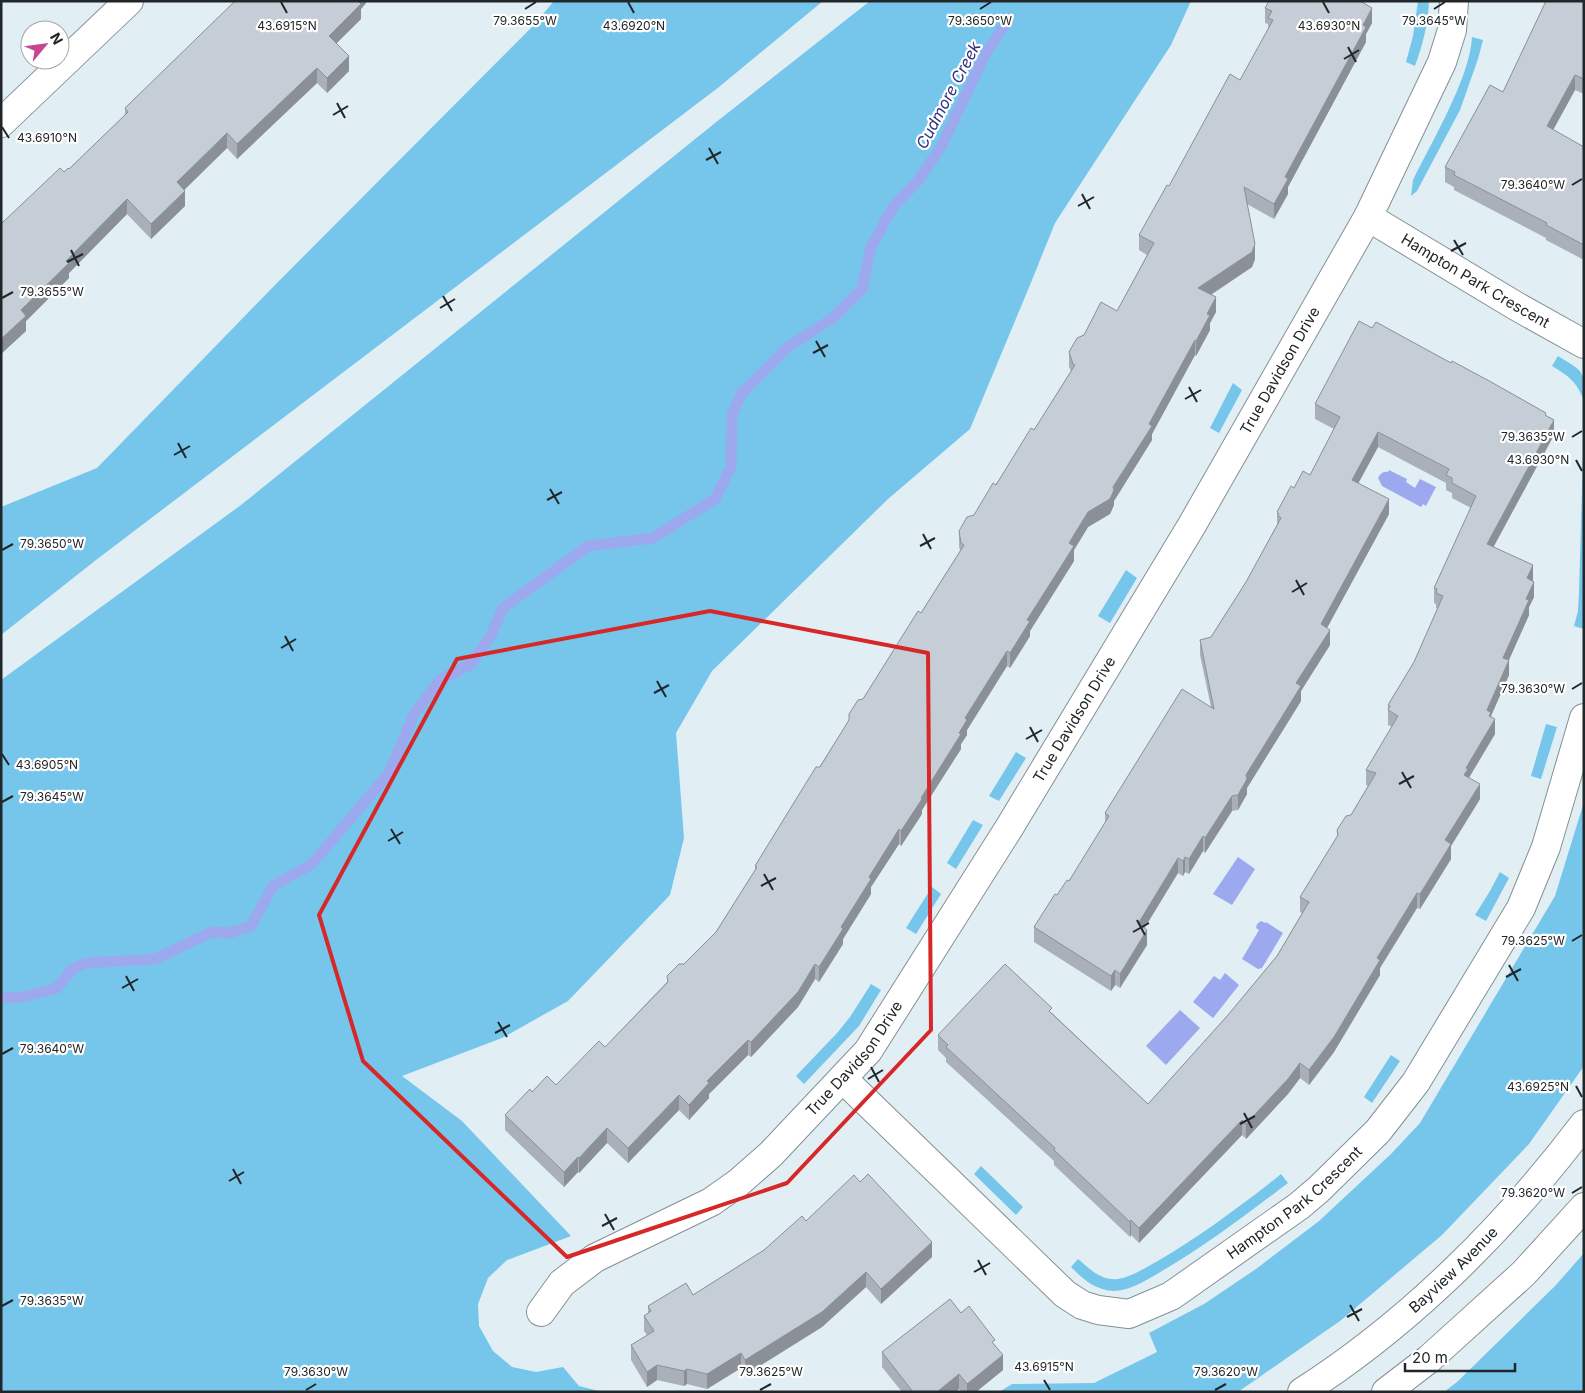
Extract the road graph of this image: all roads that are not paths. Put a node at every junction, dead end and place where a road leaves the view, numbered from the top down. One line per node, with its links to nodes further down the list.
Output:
1 (129, 1): 3 (street)
2 (1454, 1): 4 (street, True Davidson Drive)
3 (1, 123)
4 (1368, 217): 5 (street, Hampton Park Crescent); 7 (street, True Davidson Drive)
5 (1584, 344)
6 (1584, 718): 7 (street, Hampton Park Crescent)
7 (843, 1080): 10 (street, True Davidson Drive)
8 (1584, 1124): 11 (street, Bayview Avenue)
9 (1584, 1207): 12 (street)
10 (541, 1312)
11 (1302, 1392)
12 (1386, 1392)

